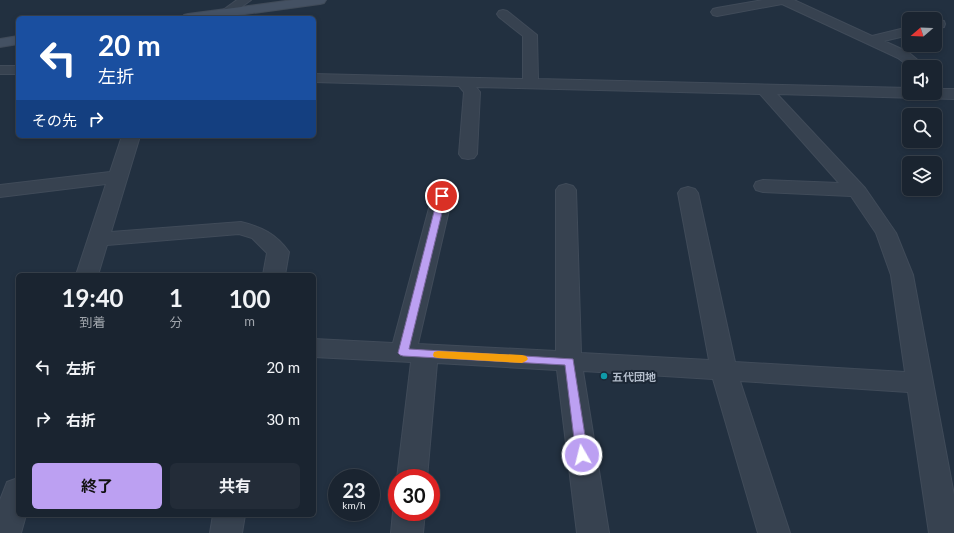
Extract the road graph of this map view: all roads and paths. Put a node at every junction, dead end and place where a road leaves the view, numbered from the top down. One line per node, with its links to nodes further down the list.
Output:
1 (245, 0): 6 (street)
2 (320, 0): 6 (street)
3 (784, 0): 4 (street); 9 (street)
4 (717, 12)
5 (502, 14): 16 (street)
6 (221, 16)
7 (902, 33): 9 (street)
8 (16, 40): 10 (street)
9 (870, 40): 11 (street)
10 (0, 43)
11 (910, 60)
12 (0, 70): 13 (street)
13 (16, 70)
14 (316, 78): 15 (street)
15 (464, 82): 16 (street); 23 (street)
16 (530, 83): 18 (street)
17 (942, 85): 21 (street)
18 (764, 89): 19 (street); 26 (street)
19 (902, 93)
20 (942, 94): 21 (street)
21 (954, 94)
22 (130, 138): 24 (street)
23 (468, 154)
24 (118, 177): 27 (street); 31 (street)
25 (763, 186): 26 (street)
26 (854, 189): 38 (street)
27 (0, 190)
28 (566, 190): 36 (street)
29 (688, 193): 37 (street)
30 (442, 196): 35 (street)
31 (98, 239): 32 (street); 33 (street)
32 (88, 273)
33 (274, 273)
34 (316, 348): 35 (street)
35 (414, 353): 36 (street); 39 (street)
36 (569, 361): 37 (street); 46 (street)
37 (724, 371): 38 (street); 47 (street)
38 (920, 383): 48 (street)
39 (412, 469)
40 (16, 497): 43 (street)
41 (229, 517): 44 (street)
42 (408, 521): 45 (street)
43 (5, 533)
44 (226, 533)
45 (407, 533)
46 (593, 533)
47 (774, 533)
48 (945, 533)

